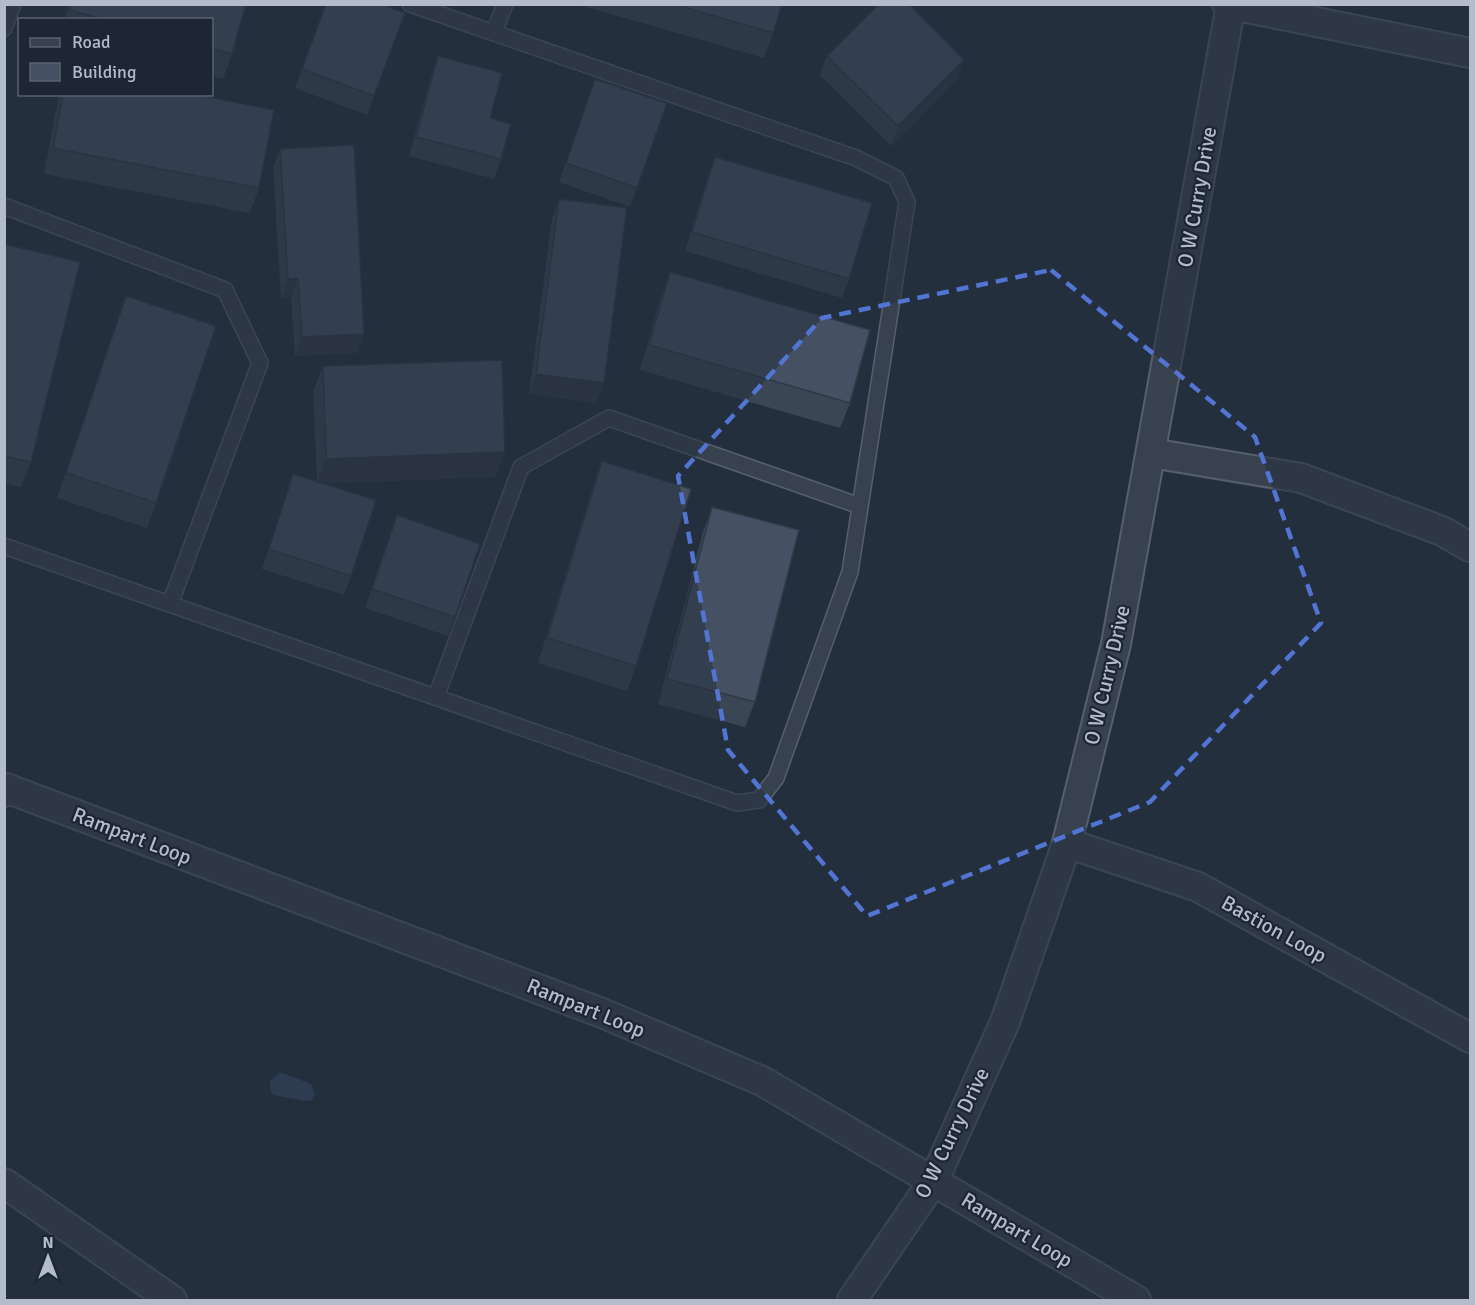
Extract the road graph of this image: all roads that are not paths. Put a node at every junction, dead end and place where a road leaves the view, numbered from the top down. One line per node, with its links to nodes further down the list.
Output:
1 (13, 4): 6 (lane)
2 (410, 4): 5 (lane)
3 (505, 4): 7 (lane)
4 (1230, 5): 8 (street); 10 (street, O W Curry Drive)
5 (449, 11): 7 (lane)
6 (4, 28)
7 (494, 33): 11 (lane)
8 (1470, 53)
9 (4, 206): 14 (lane)
10 (1151, 453): 13 (street); 17 (street, O W Curry Drive)
11 (860, 506): 15 (lane); 15 (lane)
12 (4, 546): 14 (lane)
13 (1470, 547)
14 (170, 604): 15 (lane)
15 (436, 698)
16 (4, 792): 19 (street, Rampart Loop)
17 (1067, 843): 18 (street, Bastion Loop); 19 (street, O W Curry Drive)
18 (1470, 1038)
19 (934, 1180): 22 (street, O W Curry Drive); 23 (street, Rampart Loop)
20 (4, 1184): 21 (street)
21 (172, 1300)
22 (852, 1300)
23 (1136, 1300)

